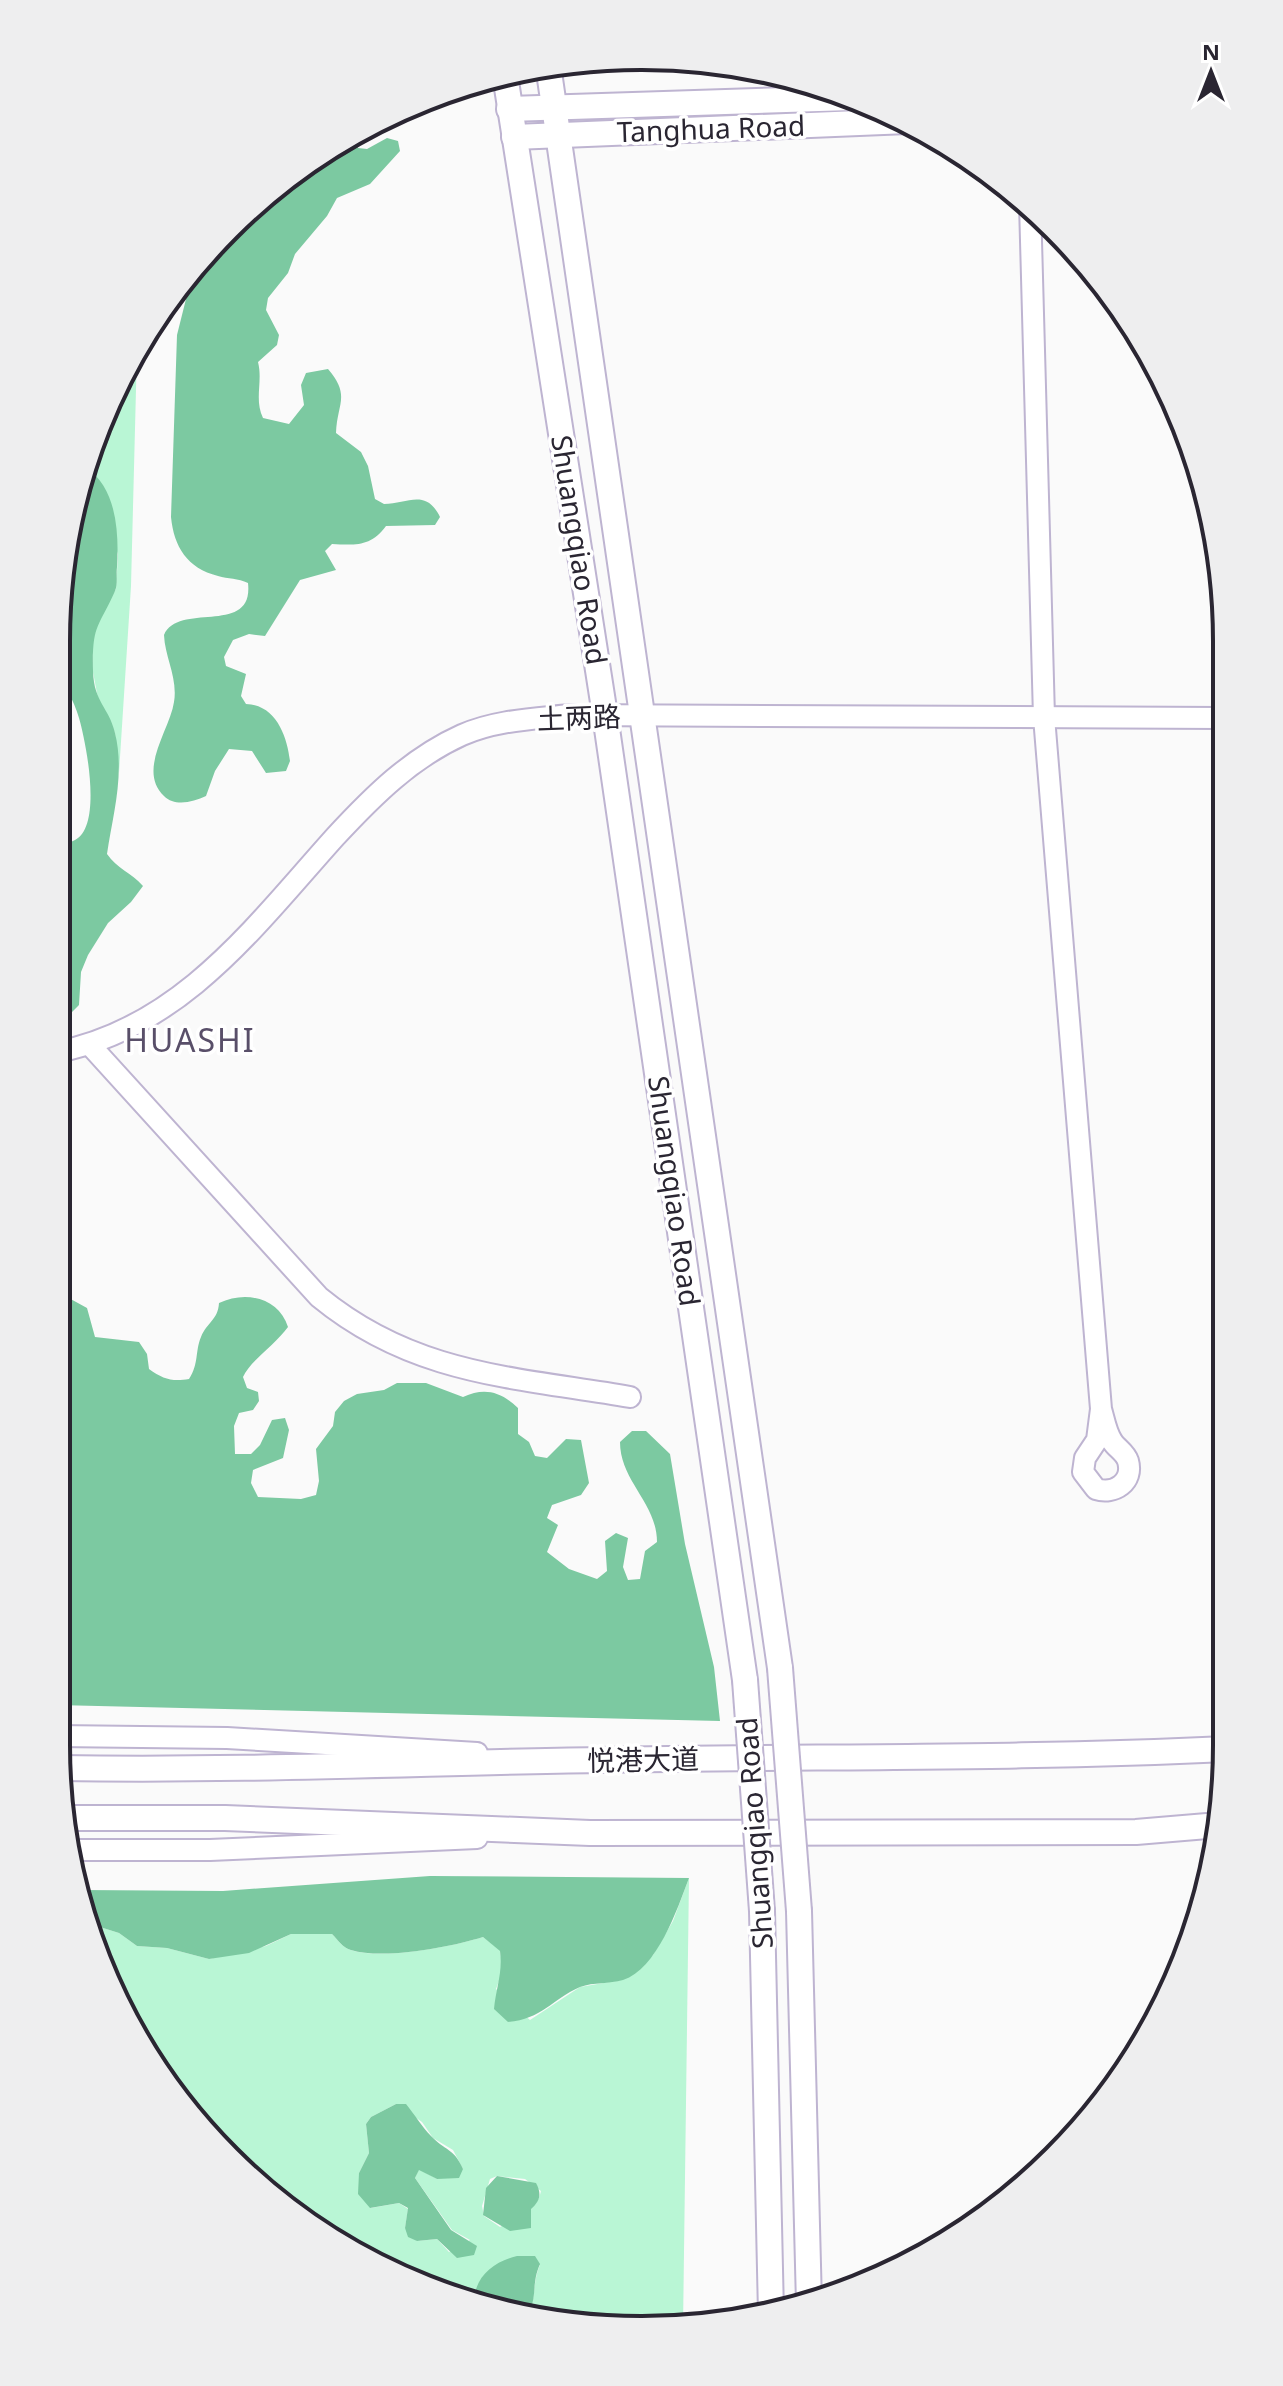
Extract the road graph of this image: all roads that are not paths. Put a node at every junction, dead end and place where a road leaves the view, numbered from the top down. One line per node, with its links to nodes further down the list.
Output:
1 (549, 78): 4 (main road, Shuangqiao Road)
2 (506, 86): 5 (main road, Shuangqiao Road)
3 (822, 99): 4 (main road, Tanghua Road)
4 (553, 108): 5 (main road, Tanghua Road); 7 (main road, Shuangqiao Road)
5 (509, 109): 8 (main road, Shuangqiao Road)
6 (879, 122): 7 (main road, Tanghua Road)
7 (558, 135): 8 (main road, Tanghua Road); 11 (main road, Shuangqiao Road)
8 (514, 137): 10 (main road, Shuangqiao Road)
9 (1031, 223): 12 (street)
10 (605, 715): 11 (street, 土两路); 14 (street, 土两路); 29 (main road, Shuangqiao Road, bridge)
11 (642, 716): 12 (street, 土两路); 28 (main road, Shuangqiao Road, bridge)
12 (1044, 717): 13 (street, 土两路); 17 (street)
13 (1213, 718)
14 (90, 1045): 15 (street, 土两路); 16 (street)
15 (70, 1049)
16 (630, 1397)
17 (1101, 1409)
18 (70, 1736): 20 (street)
19 (1213, 1750): 20 (main road, 悦港大道)
20 (597, 1760): 21 (main road, 悦港大道)
21 (71, 1768)
22 (75, 1818): 25 (main road)
23 (1207, 1826): 24 (main road)
24 (1136, 1832): 25 (main road); 26 (main road)
25 (590, 1833): 27 (street)
26 (1206, 1834)
27 (80, 1850)
28 (809, 2291)
29 (771, 2301)

